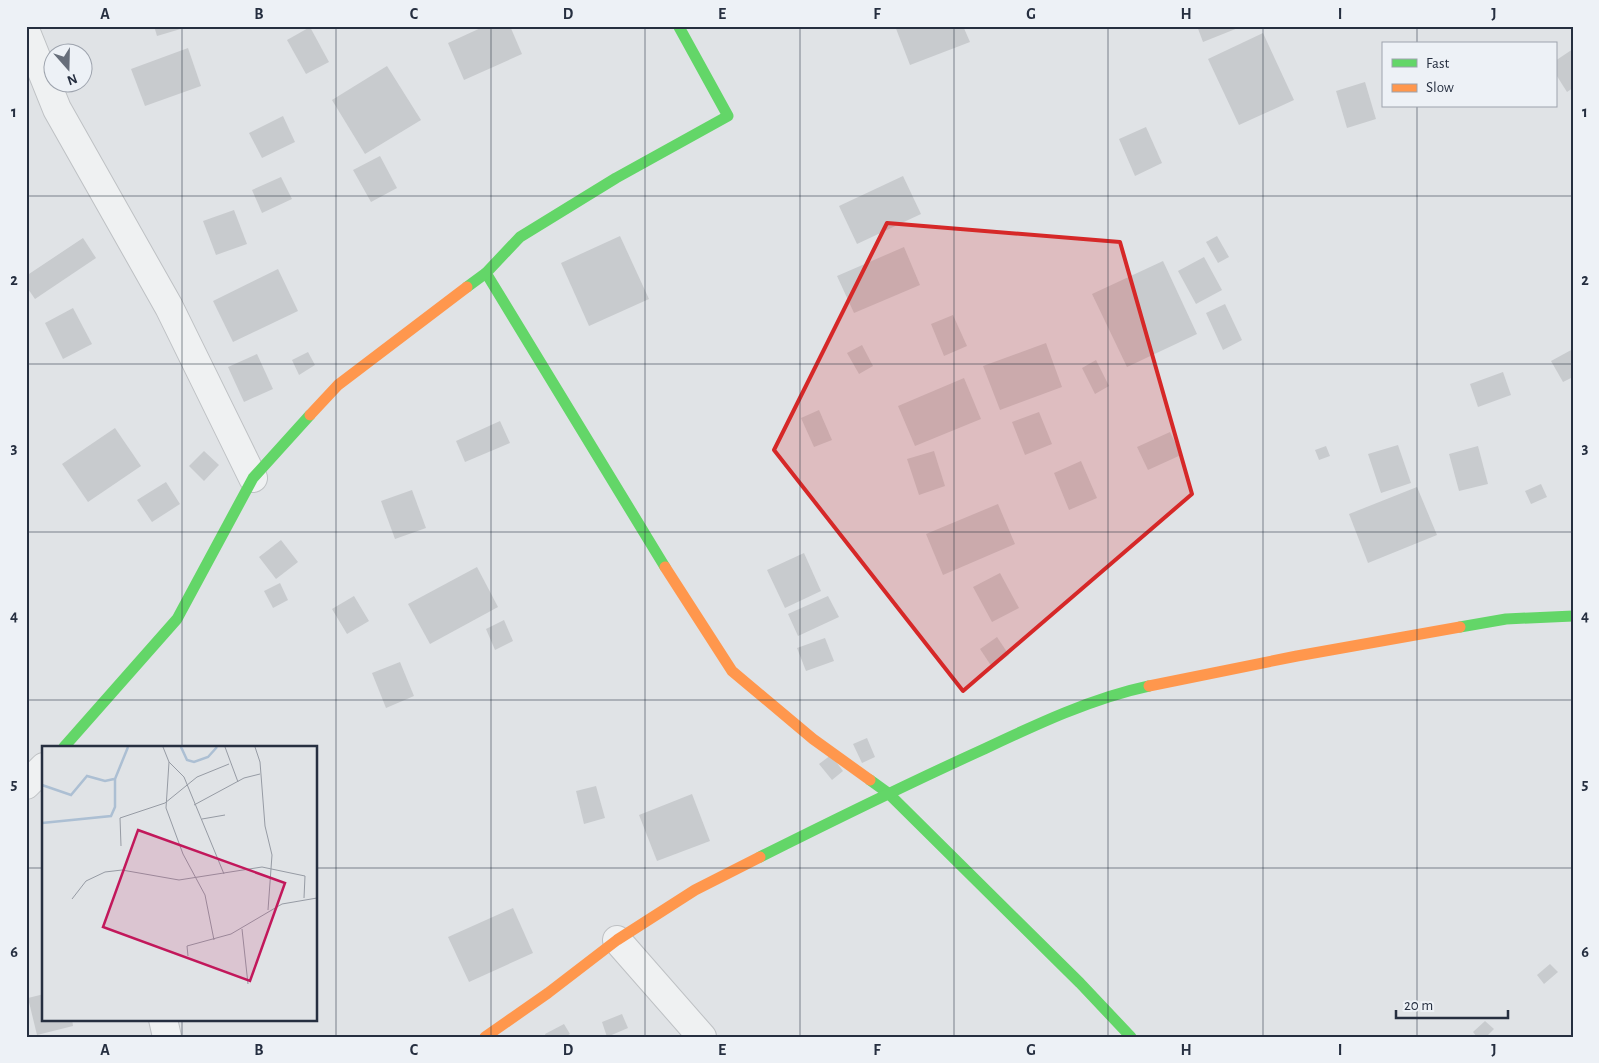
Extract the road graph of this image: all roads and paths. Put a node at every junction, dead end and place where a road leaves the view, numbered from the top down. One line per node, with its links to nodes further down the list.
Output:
1 (679, 27): 3 (street)
2 (26, 32): 4 (street)
3 (486, 273): 4 (street); 9 (street)
4 (253, 478): 6 (street)
5 (1573, 616): 9 (street)
6 (65, 746)
7 (42, 769): 8 (street)
8 (26, 785)
9 (888, 793): 10 (street); 15 (street)
10 (617, 940): 13 (street); 14 (street)
11 (163, 1020): 12 (street)
12 (167, 1037)
13 (485, 1037)
14 (702, 1037)
15 (1131, 1037)

